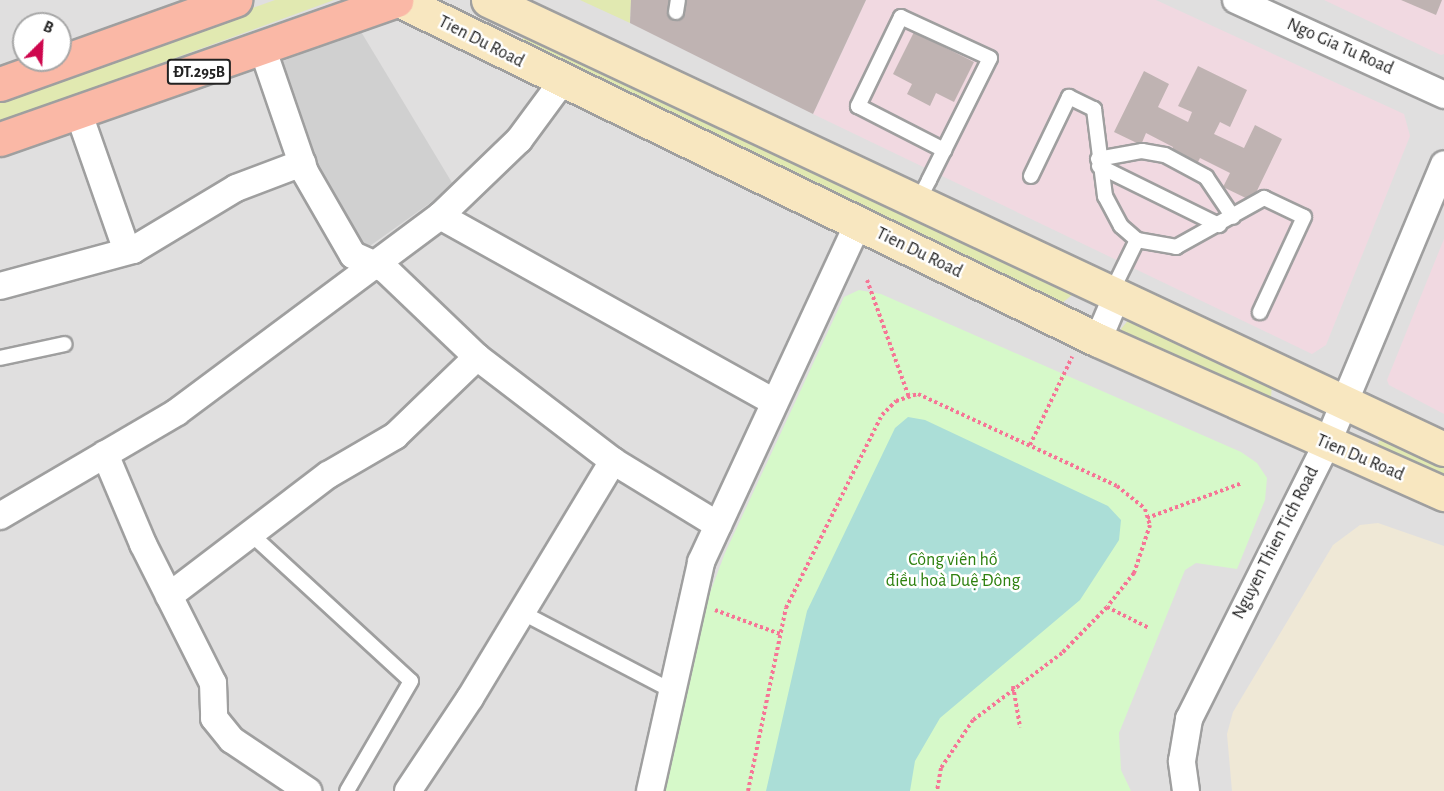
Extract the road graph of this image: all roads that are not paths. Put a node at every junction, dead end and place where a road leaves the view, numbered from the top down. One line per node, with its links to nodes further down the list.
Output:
1 (235, 0): 7 (main road)
2 (398, 0): 5 (main road, ĐT.295B); 6 (main road, Tien Du Road)
3 (488, 0): 16 (main road)
4 (1236, 0): 8 (street, Ngo Gia Tu Road)
5 (263, 50): 9 (main road, ĐT.295B); 12 (street)
6 (561, 83): 17 (street); 19 (main road, Tien Du Road)
7 (0, 84)
8 (1444, 95)
9 (79, 114): 10 (main road, ĐT.295B); 22 (street)
10 (0, 139)
11 (944, 150): 11 (lane); 16 (lane)
12 (302, 163): 22 (street); 23 (street)
13 (1098, 163): 15 (lane); 18 (lane); 20 (lane); 21 (lane)
14 (1444, 164): 32 (street, Nguyen Thien Tich Road)
15 (1031, 176)
16 (918, 201): 25 (main road)
17 (440, 216): 23 (street); 31 (street)
18 (1233, 217): 20 (lane); 26 (lane)
19 (858, 225): 28 (main road, Tien Du Road); 31 (street)
20 (1219, 225): 21 (lane)
21 (1137, 240): 25 (lane)
22 (128, 251): 24 (street)
23 (371, 264): 29 (street); 35 (street)
24 (0, 286)
25 (1115, 292): 28 (street); 32 (main road)
26 (1260, 312)
27 (65, 344): 30 (lane)
28 (1087, 344): 33 (main road, Tien Du Road)
29 (477, 357): 36 (street); 40 (street)
30 (0, 358)
31 (774, 401): 39 (street)
32 (1342, 404): 33 (street, Nguyen Thien Tich Road); 34 (main road)
33 (1327, 444): 37 (main road, Tien Du Road); 48 (street, Nguyen Thien Tich Road)
34 (1444, 449)
35 (105, 454): 38 (street); 41 (street)
36 (613, 461): 39 (street); 42 (street)
37 (1444, 494)
38 (0, 516)
39 (718, 525): 43 (street)
40 (251, 534): 41 (street); 45 (lane)
41 (169, 596): 44 (street)
42 (523, 613): 43 (lane); 46 (street)
43 (669, 690): 47 (street)
44 (308, 791)
45 (347, 791)
46 (408, 791)
47 (650, 791)
48 (1186, 791)

